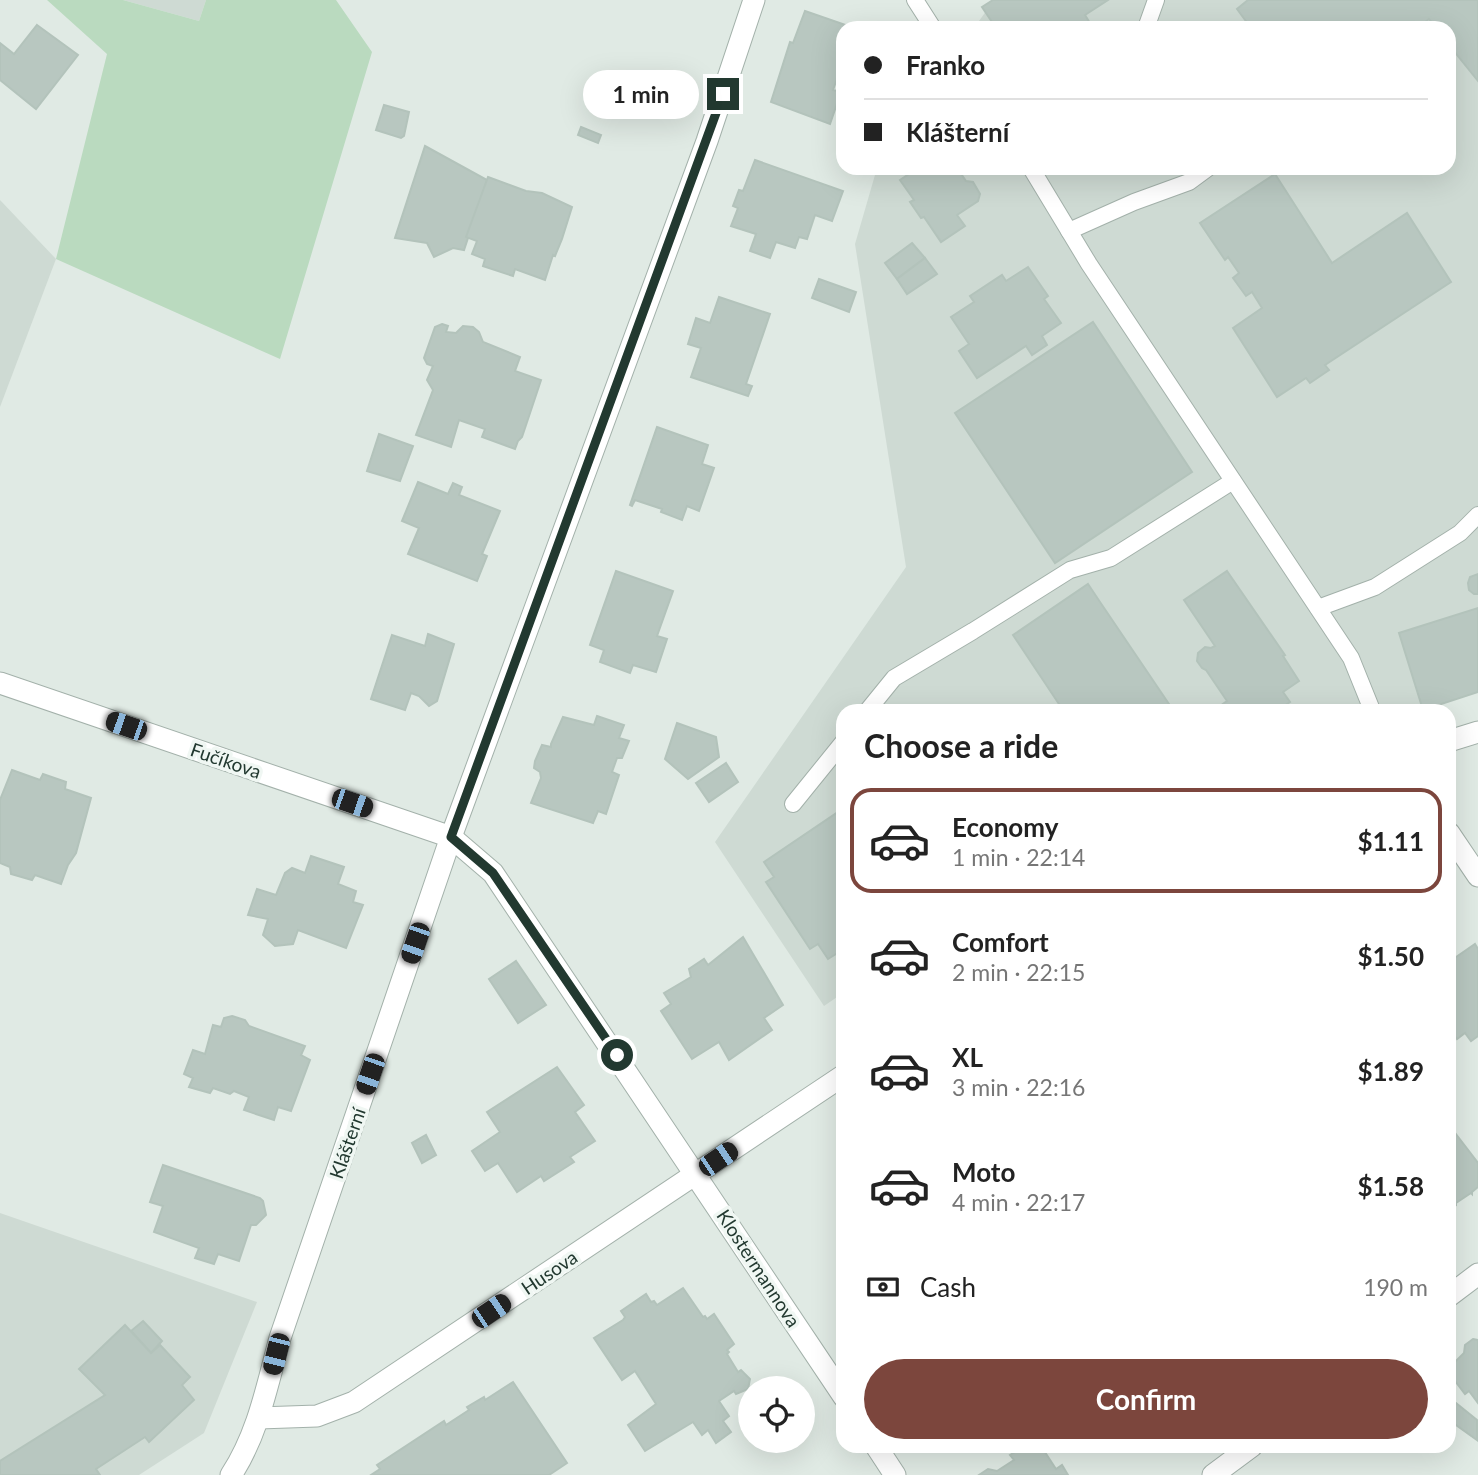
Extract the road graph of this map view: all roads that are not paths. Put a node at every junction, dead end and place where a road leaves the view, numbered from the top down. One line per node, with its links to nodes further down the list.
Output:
1 (754, 0): 21 (street, Klášterní)
2 (915, 0): 4 (lane)
3 (1156, 0): 5 (lane)
4 (928, 21)
5 (1151, 21)
6 (1035, 175): 8 (lane)
7 (1198, 175): 8 (lane)
8 (1069, 231): 9 (lane)
9 (1233, 481): 13 (lane); 15 (lane)
10 (1478, 515): 11 (lane)
11 (1460, 533): 12 (lane); 13 (lane)
12 (1478, 534)
13 (1318, 608): 16 (lane)
14 (0, 683): 21 (street, Fučíkova)
15 (873, 704)
16 (1369, 704)
17 (1478, 732): 18 (street)
18 (1456, 739)
19 (836, 751): 20 (lane)
20 (793, 804)
21 (451, 837): 25 (street, Klostermannova); 29 (street, Klášterní)
22 (1456, 843): 23 (street)
23 (1478, 876)
24 (836, 1080): 25 (street, Husova)
25 (696, 1173): 28 (street, Klostermannova); 29 (street, Husova)
26 (1478, 1274): 27 (street)
27 (1456, 1291)
28 (836, 1385)
29 (259, 1418): 32 (street)
30 (881, 1453): 33 (street)
31 (1243, 1453): 34 (street)
32 (231, 1475)
33 (895, 1475)
34 (1213, 1475)

